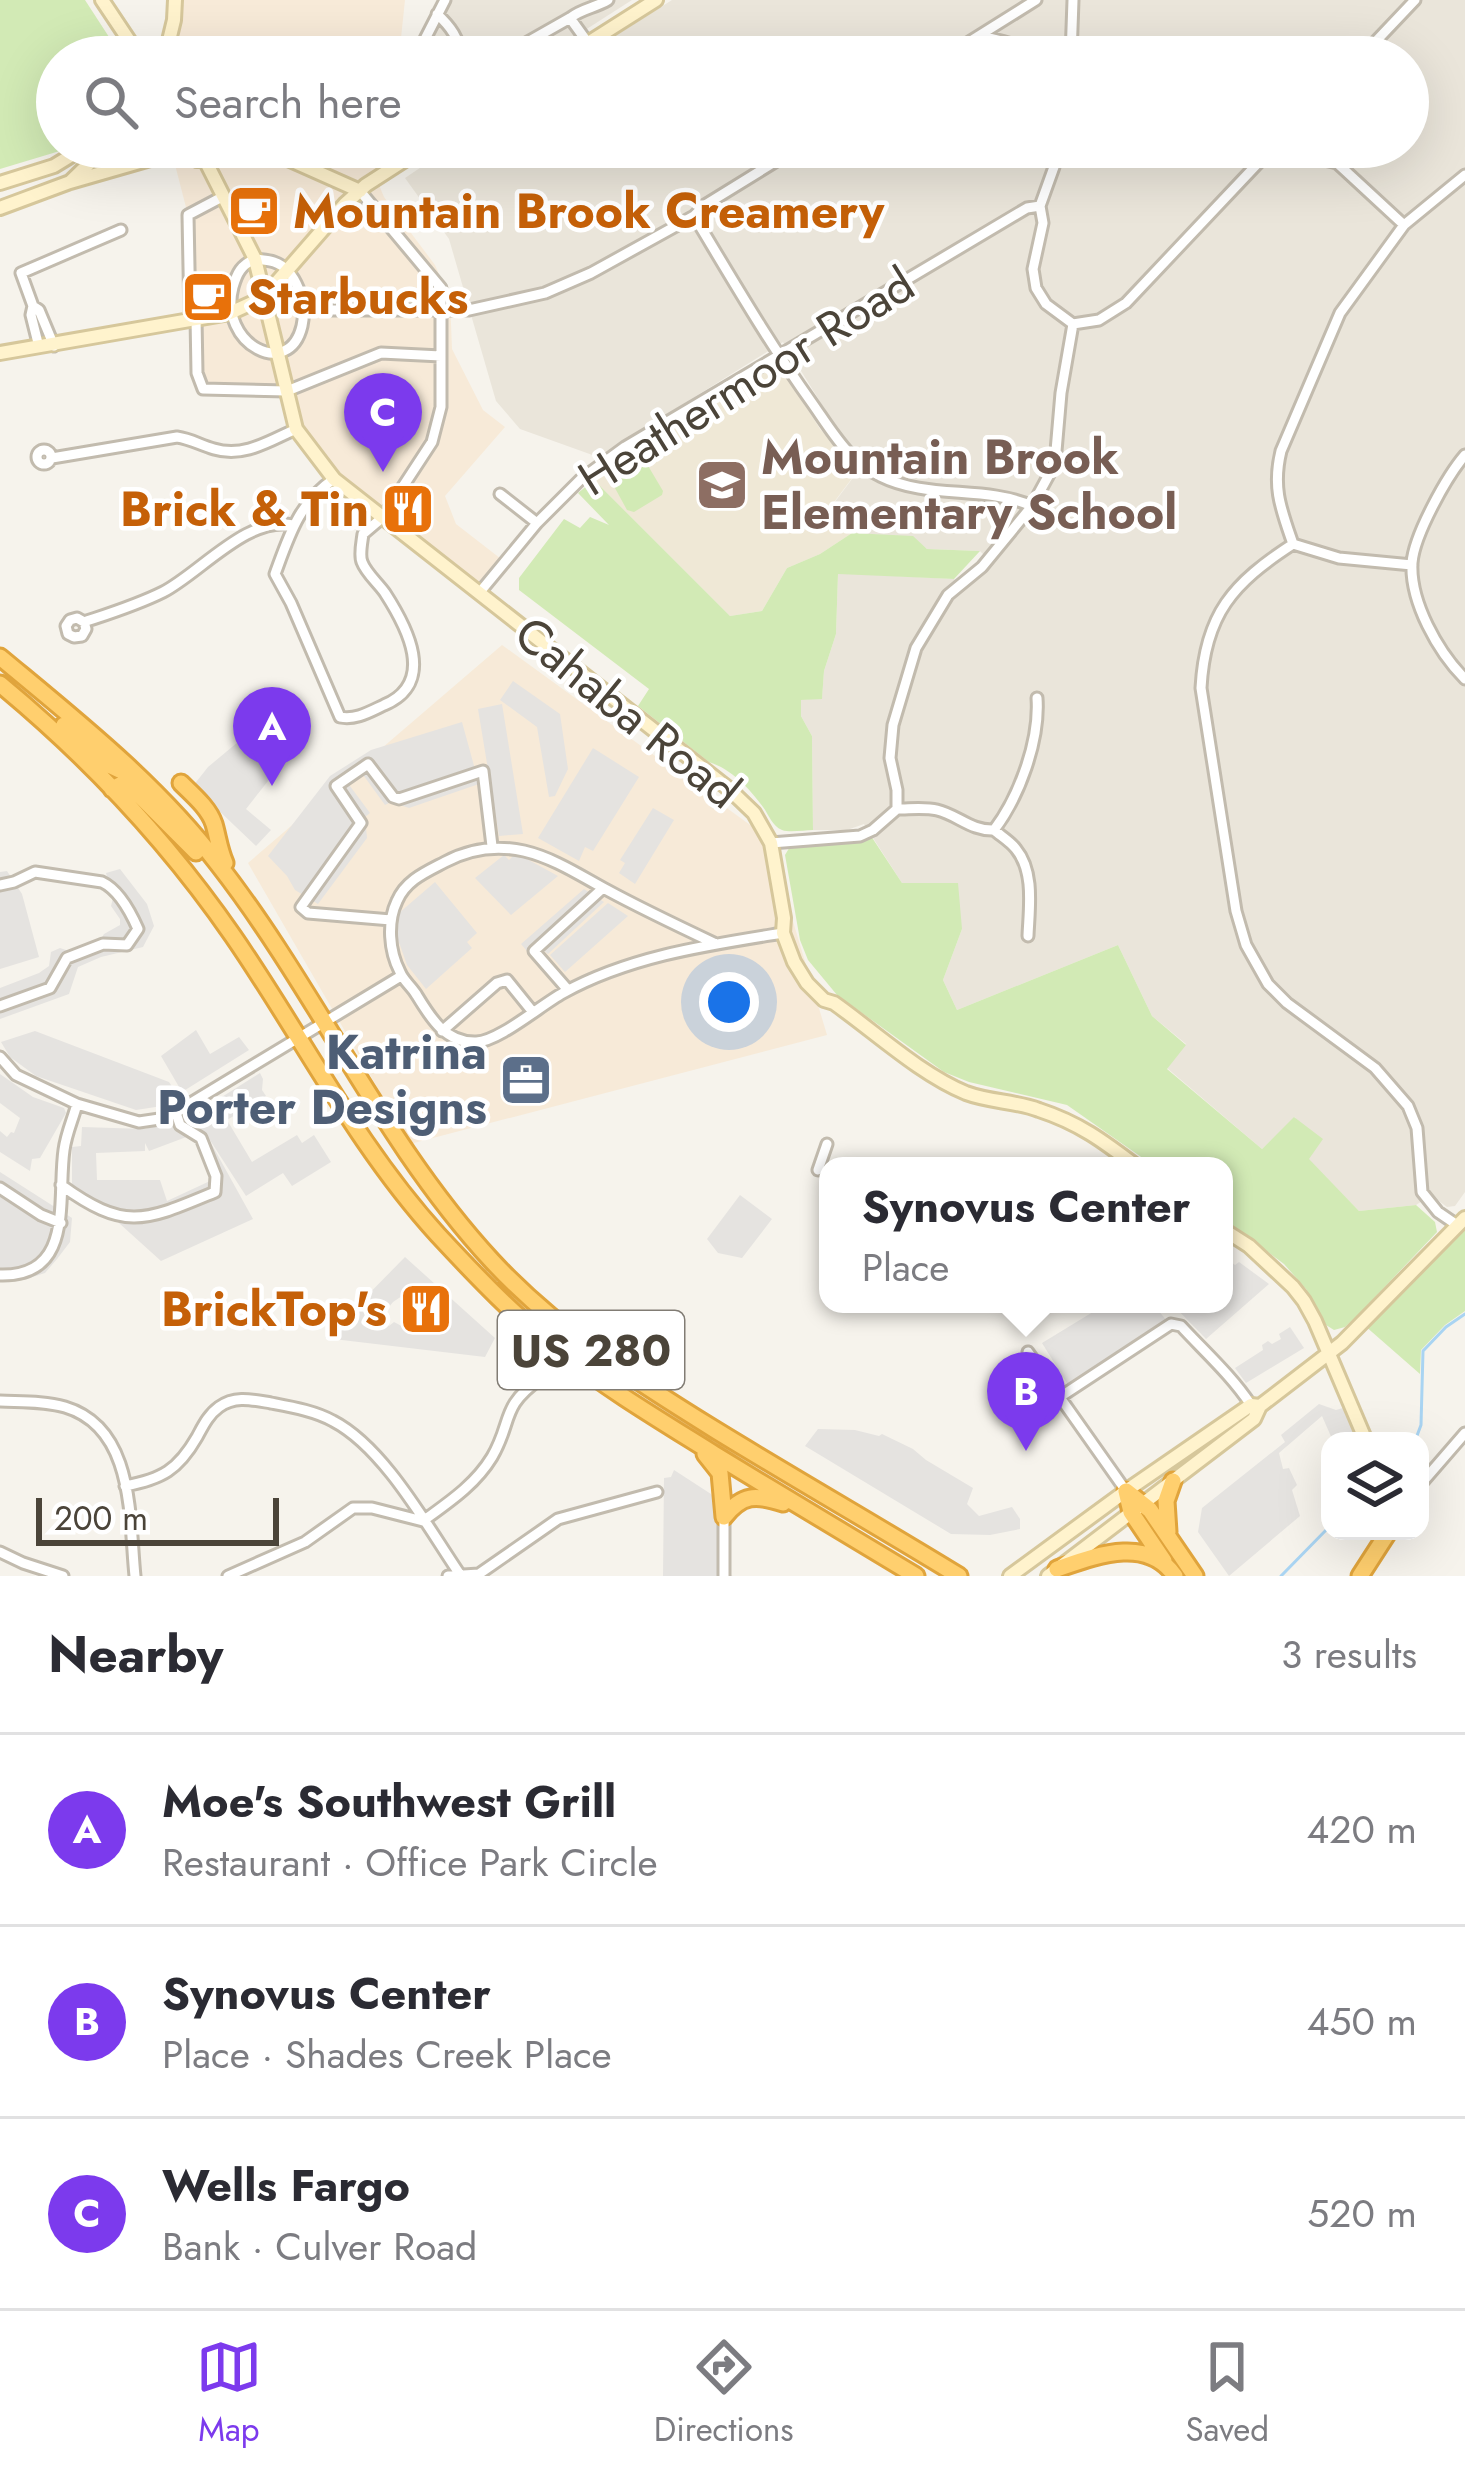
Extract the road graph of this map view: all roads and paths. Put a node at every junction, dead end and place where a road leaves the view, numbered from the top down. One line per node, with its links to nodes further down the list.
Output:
1 (102, 0): 11 (street)
2 (175, 0): 12 (street)
3 (445, 0): 9 (street)
4 (608, 0): 10 (street)
5 (656, 0): 17 (street)
6 (1036, 0): 18 (street)
7 (1072, 0): 19 (street)
8 (1415, 0): 20 (street)
9 (437, 14): 13 (street); 14 (street)
10 (570, 18): 15 (street); 16 (street)
11 (127, 36)
12 (168, 36)
13 (426, 36)
14 (456, 36)
15 (538, 36)
16 (583, 36)
17 (599, 36)
18 (979, 36)
19 (1071, 36)
20 (1381, 36)
21 (48, 168): 33 (street)
22 (84, 168): 32 (street, Cahaba Road)
23 (119, 168): 32 (street, Cahaba Road)
24 (207, 168): 35 (street, Cahaba Road)
25 (308, 168): 34 (street)
26 (394, 168): 34 (street)
27 (766, 168): 38 (street)
28 (1054, 168): 36 (street)
29 (1254, 168): 48 (street)
30 (1342, 168): 39 (street)
31 (1465, 175): 39 (street)
32 (70, 182): 37 (street, Cahaba Road)
33 (0, 184)
34 (360, 191): 42 (street); 44 (street)
35 (224, 196): 41 (street, Cahaba Road); 47 (street)
36 (1040, 206): 48 (street); 52 (street, Heathermoor Road)
37 (0, 208)
38 (694, 216): 44 (street); 52 (street)
39 (1404, 225): 64 (street)
40 (121, 230): 49 (street)
41 (255, 259): 42 (street); 43 (street, Cahaba Road); 46 (street)
42 (289, 272): 43 (street); 45 (street)
43 (263, 298): 46 (street); 51 (street, Cahaba Road)
44 (442, 308): 45 (street); 53 (street)
45 (304, 310): 51 (street)
46 (230, 313): 47 (street); 51 (street)
47 (193, 319): 49 (street); 54 (street)
48 (1073, 324): 60 (street)
49 (46, 347): 50 (street)
50 (0, 353)
51 (276, 353): 54 (street, Cahaba Road)
52 (778, 355): 60 (street); 62 (street, Heathermoor Road)
53 (441, 356): 54 (street); 61 (street)
54 (287, 391): 55 (street, Cahaba Road)
55 (296, 429): 57 (street); 58 (street, Cahaba Road)
56 (1465, 455): 65 (street)
57 (52, 458)
58 (334, 479): 61 (street, Cahaba Road); 63 (street)
59 (500, 494): 62 (street)
60 (1032, 506): 75 (street)
61 (383, 517): 63 (street); 66 (street, Cahaba Road)
62 (537, 524): 66 (street, Heathermoor Road)
63 (293, 525): 67 (street)
64 (1293, 544): 65 (street); 103 (street)
65 (1412, 565): 69 (street)
66 (480, 592): 77 (street, Cahaba Road)
67 (84, 622)
68 (0, 658): 72 (highway, US 280)
69 (1465, 679)
70 (0, 682): 72 (highway); 74 (highway, US 280)
71 (1036, 698): 76 (street)
72 (139, 777): 79 (highway, US 280)
73 (182, 783): 79 (highway)
74 (112, 789): 79 (highway); 92 (highway, US 280)
75 (896, 809): 76 (street); 77 (street)
76 (994, 830): 84 (street)
77 (777, 842): 83 (street, Cahaba Road)
78 (492, 846): 81 (street); 82 (street); 82 (street)
79 (232, 883): 90 (highway, US 280)
80 (0, 885): 88 (street)
81 (603, 888): 85 (street); 87 (street)
82 (391, 920): 86 (street)
83 (783, 933): 85 (street); 98 (street, Cahaba Road)
84 (1028, 936)
85 (714, 944): 87 (street)
86 (400, 976): 90 (street); 91 (street)
87 (568, 990): 89 (street)
88 (0, 1006)
89 (532, 1011): 91 (street); 91 (street)
90 (323, 1022): 92 (street); 134 (highway, US 280)
91 (442, 1030)
92 (297, 1038): 95 (street); 117 (highway, US 280)
93 (0, 1057): 94 (street)
94 (77, 1104): 95 (street); 101 (street)
95 (176, 1113): 101 (street)
96 (827, 1144): 97 (street)
97 (822, 1157)
98 (1124, 1157)
99 (819, 1167): 100 (street)
100 (818, 1170)
101 (61, 1185): 104 (street)
102 (0, 1188): 104 (street)
103 (1461, 1222): 109 (street)
104 (61, 1223): 106 (street)
105 (1233, 1235): 107 (street)
106 (0, 1275)
107 (1315, 1322): 109 (street); 110 (street)
108 (1028, 1352): 112 (street)
109 (1328, 1353): 110 (street); 115 (street)
110 (1302, 1374): 114 (street)
111 (541, 1379): 126 (street)
112 (1060, 1397): 114 (street); 121 (street)
113 (0, 1401): 120 (street)
114 (1255, 1405): 119 (street); 121 (street)
115 (1362, 1432)
116 (1465, 1433): 118 (street)
117 (692, 1440): 124 (highway, US 280); 125 (highway)
118 (1429, 1475)
119 (1173, 1481): 123 (street); 128 (highway)
120 (125, 1486): 126 (street); 137 (street)
121 (1126, 1491): 123 (highway); 144 (street)
122 (657, 1492): 140 (street)
123 (1138, 1508): 128 (highway); 132 (highway); 133 (street)
124 (810, 1512): 125 (highway); 127 (highway, US 280)
125 (724, 1517): 141 (street)
126 (423, 1521): 138 (street); 140 (street)
127 (836, 1528): 142 (highway); 143 (highway, US 280)
128 (1168, 1535): 145 (highway)
129 (1383, 1540): 146 (highway)
130 (0, 1552): 131 (street)
131 (23, 1563): 135 (street); 136 (street)
132 (1171, 1570): 133 (highway)
133 (1053, 1573)
134 (957, 1574)
135 (18, 1576)
136 (63, 1576)
137 (135, 1576)
138 (228, 1576)
139 (448, 1576): 140 (street)
140 (461, 1576)
141 (724, 1576)
142 (898, 1576)
143 (916, 1576)
144 (1010, 1576)
145 (1195, 1576)
146 (1360, 1576)

